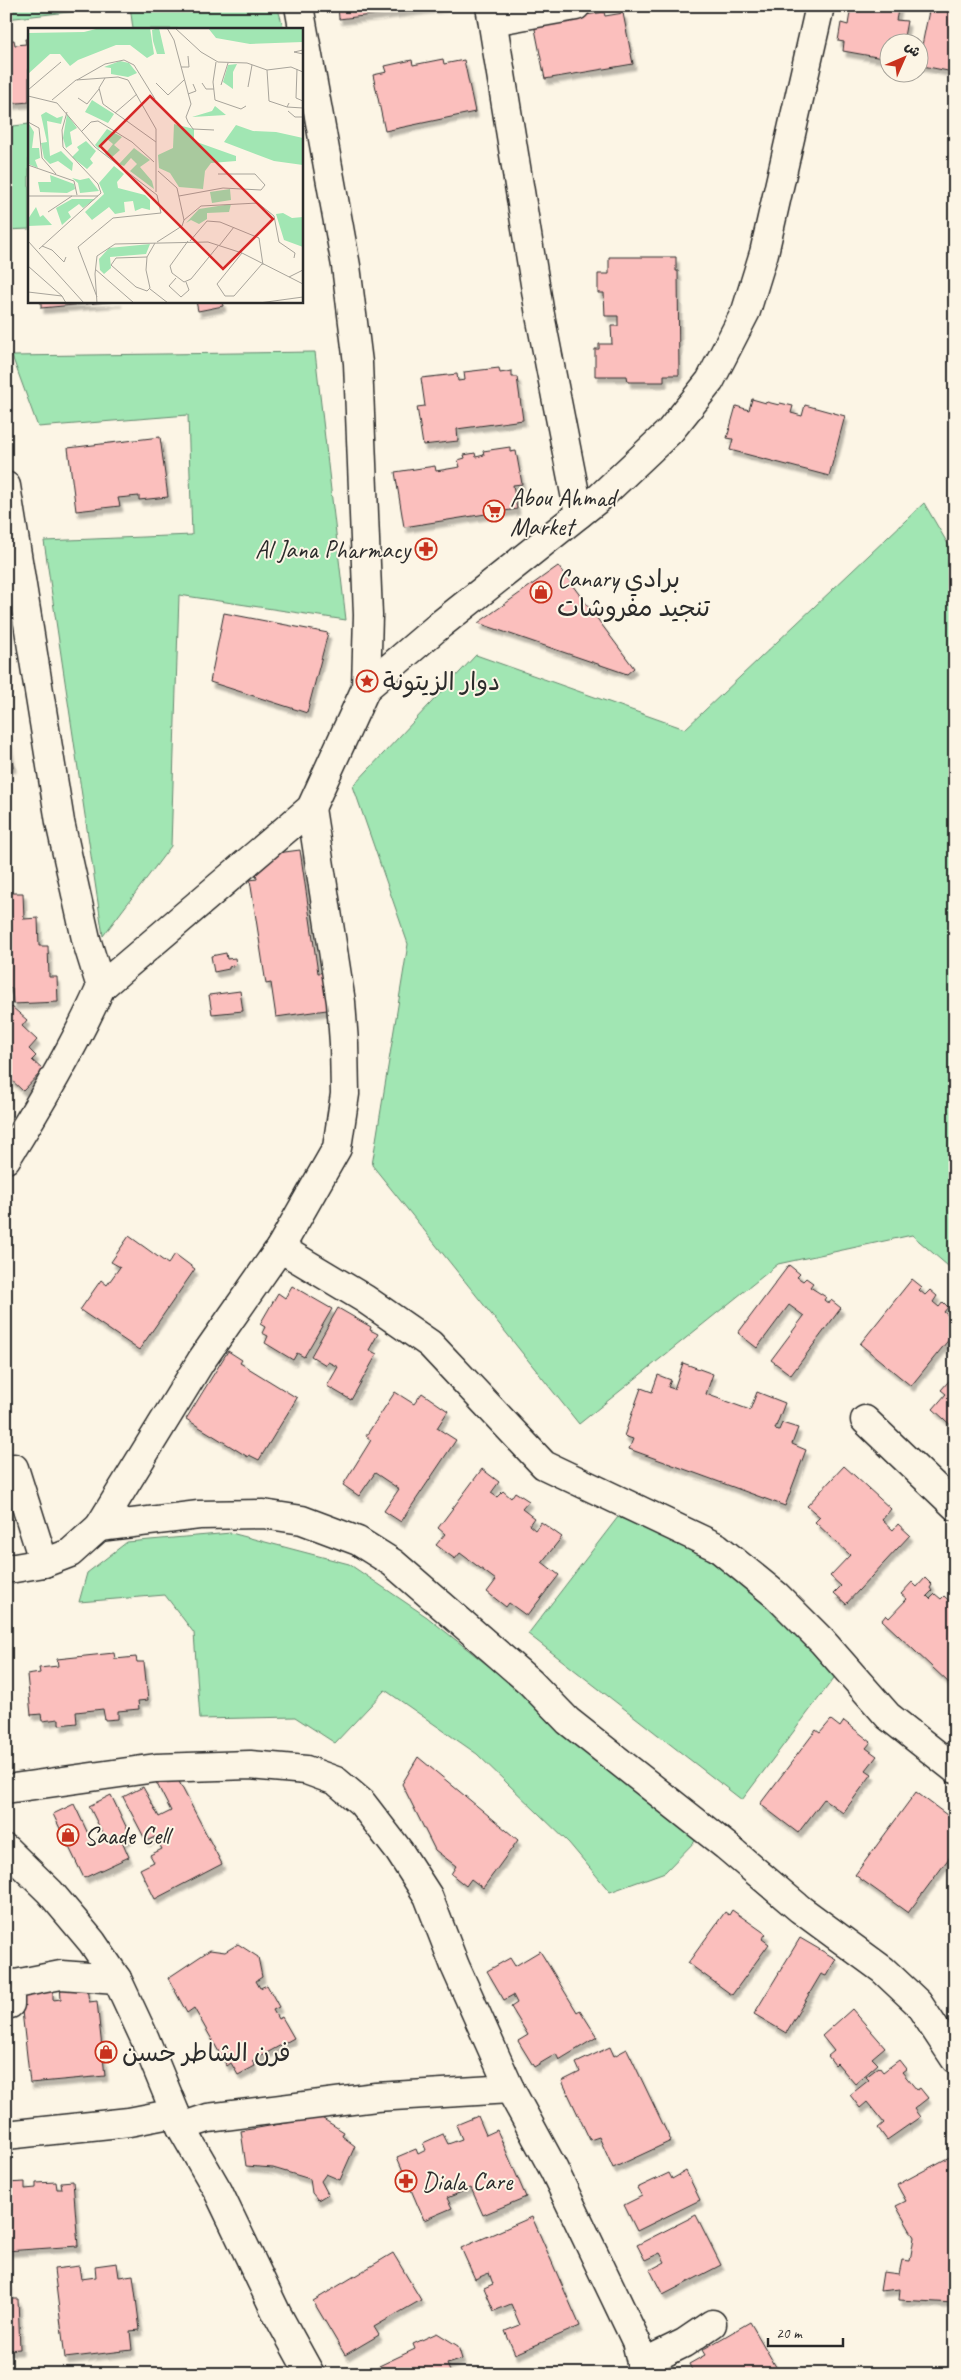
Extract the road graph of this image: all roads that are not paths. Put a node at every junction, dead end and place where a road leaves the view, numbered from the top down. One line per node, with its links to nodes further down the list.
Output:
1 (298, 6): 7 (street)
2 (576, 6): 4 (street)
3 (820, 6): 6 (street)
4 (491, 14): 6 (street)
5 (6, 486): 9 (street)
6 (580, 514): 7 (street)
7 (366, 688): 8 (street)
8 (311, 808): 9 (street); 11 (street)
9 (101, 987): 10 (street)
10 (6, 1159)
11 (280, 1248): 15 (street); 18 (street)
12 (865, 1420): 14 (street)
13 (14, 1468): 16 (street)
14 (955, 1506)
15 (99, 1527): 16 (street); 23 (street)
16 (44, 1563): 17 (street)
17 (6, 1568)
18 (955, 1769)
19 (6, 1789): 24 (street)
20 (6, 1849): 21 (street)
21 (117, 1979): 22 (street); 25 (street)
22 (10, 2004)
23 (955, 2059)
24 (510, 2089): 25 (street); 28 (street)
25 (178, 2120): 26 (street); 29 (street)
26 (6, 2135)
27 (712, 2324): 28 (street)
28 (642, 2369)
29 (310, 2374)

